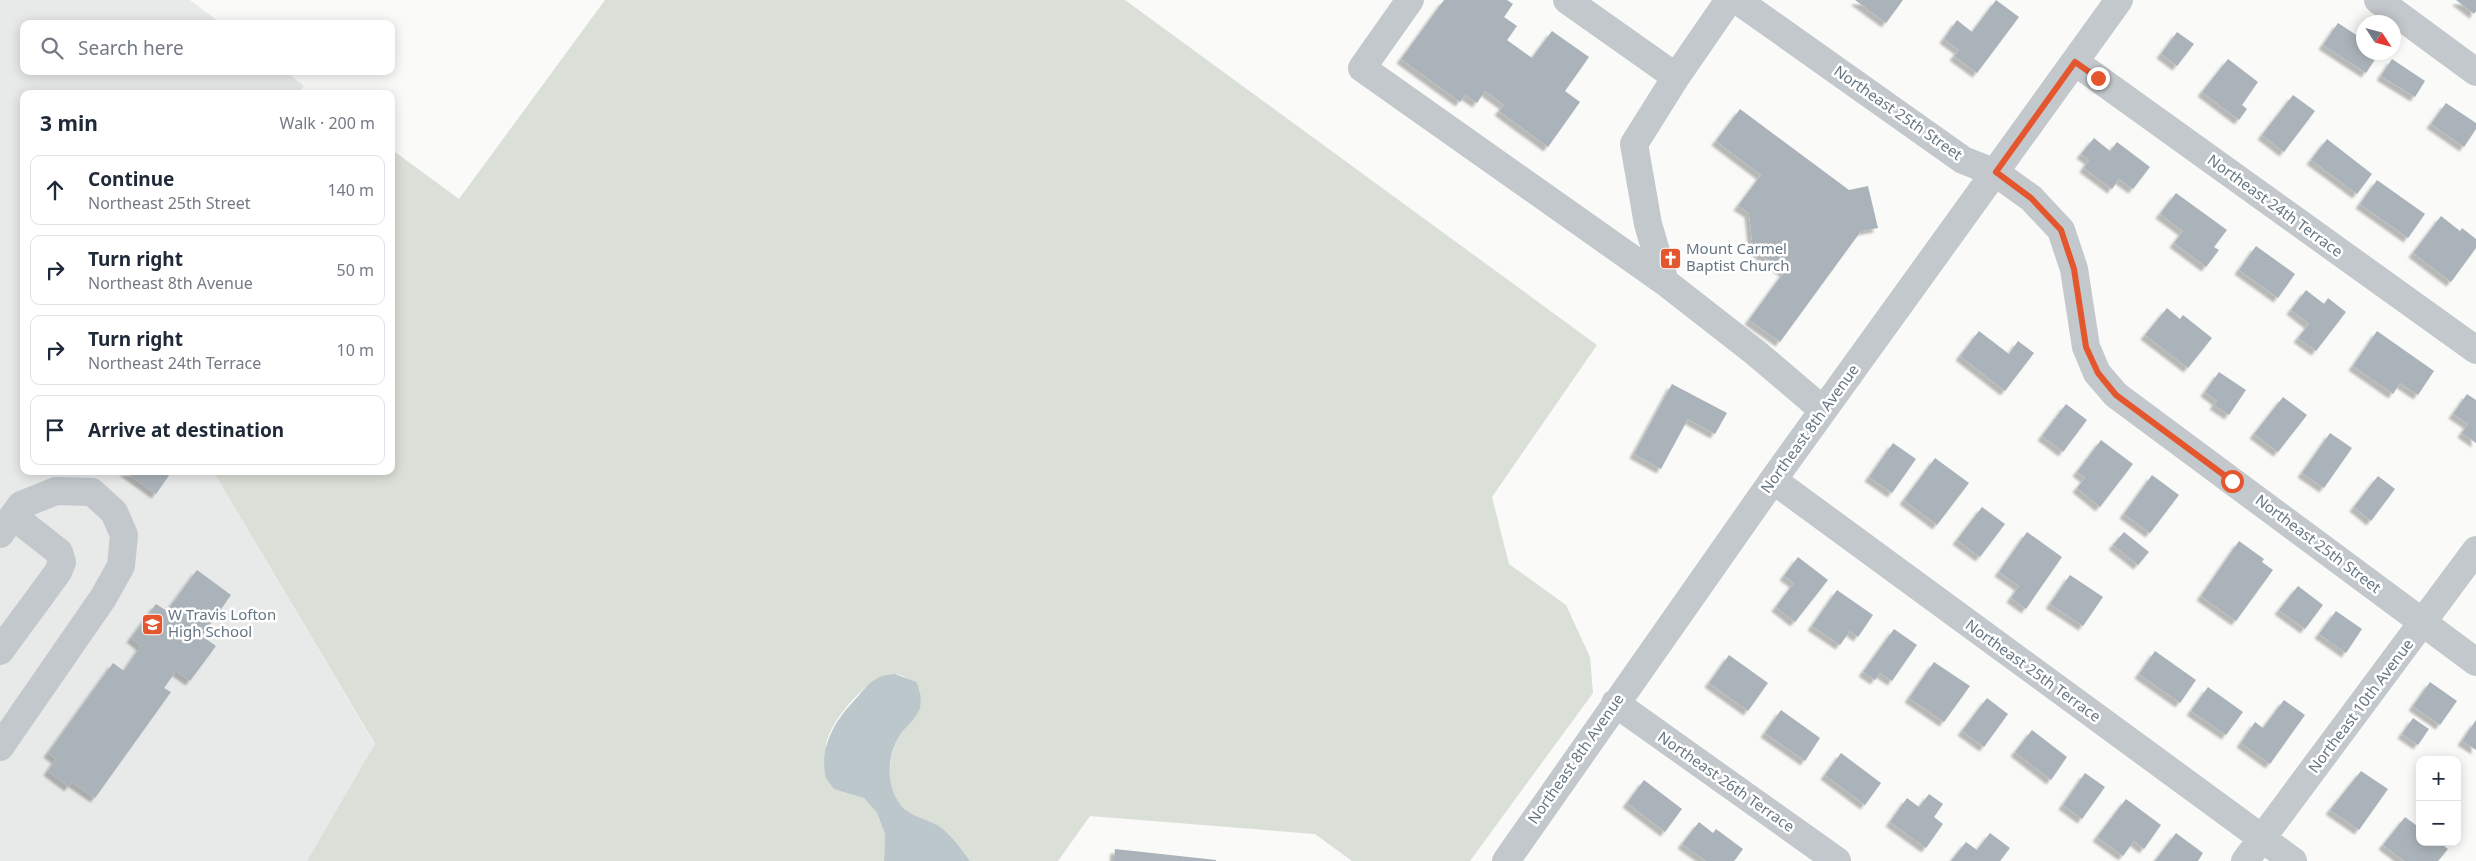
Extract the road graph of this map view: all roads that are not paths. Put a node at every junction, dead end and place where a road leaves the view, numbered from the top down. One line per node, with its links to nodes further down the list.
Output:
1 (1410, 0): 11 (street)
2 (1567, 0): 9 (street)
3 (1729, 0): 9 (street)
4 (1737, 0): 10 (street, Northeast 25th Street)
5 (2119, 0): 7 (street, Northeast 8th Avenue)
6 (2378, 0): 8 (street)
7 (2075, 62): 10 (street, Northeast 8th Avenue); 12 (street, Northeast 24th Terrace)
8 (2476, 72)
9 (1676, 77): 11 (street)
10 (1996, 172): 13 (street, Northeast 8th Avenue); 17 (street, Northeast 25th Street)
11 (1665, 282): 13 (street)
12 (2476, 350)
13 (1823, 410): 14 (street, Northeast 8th Avenue)
14 (1773, 480): 20 (street, Northeast 8th Avenue); 22 (street, Northeast 25th Terrace)
15 (6, 525): 18 (street); 21 (street)
16 (2476, 550): 17 (street, Northeast 10th Avenue)
17 (2423, 623): 19 (street, Northeast 25th Street); 22 (street, Northeast 10th Avenue)
18 (0, 651)
19 (2476, 662)
20 (1615, 703): 23 (street, Northeast 8th Avenue); 24 (street, Northeast 26th Terrace)
21 (0, 747)
22 (2262, 838): 25 (street, Northeast 10th Avenue); 26 (street, Northeast 25th Terrace)
23 (1506, 861)
24 (1838, 861)
25 (2245, 861)
26 (2293, 861)

